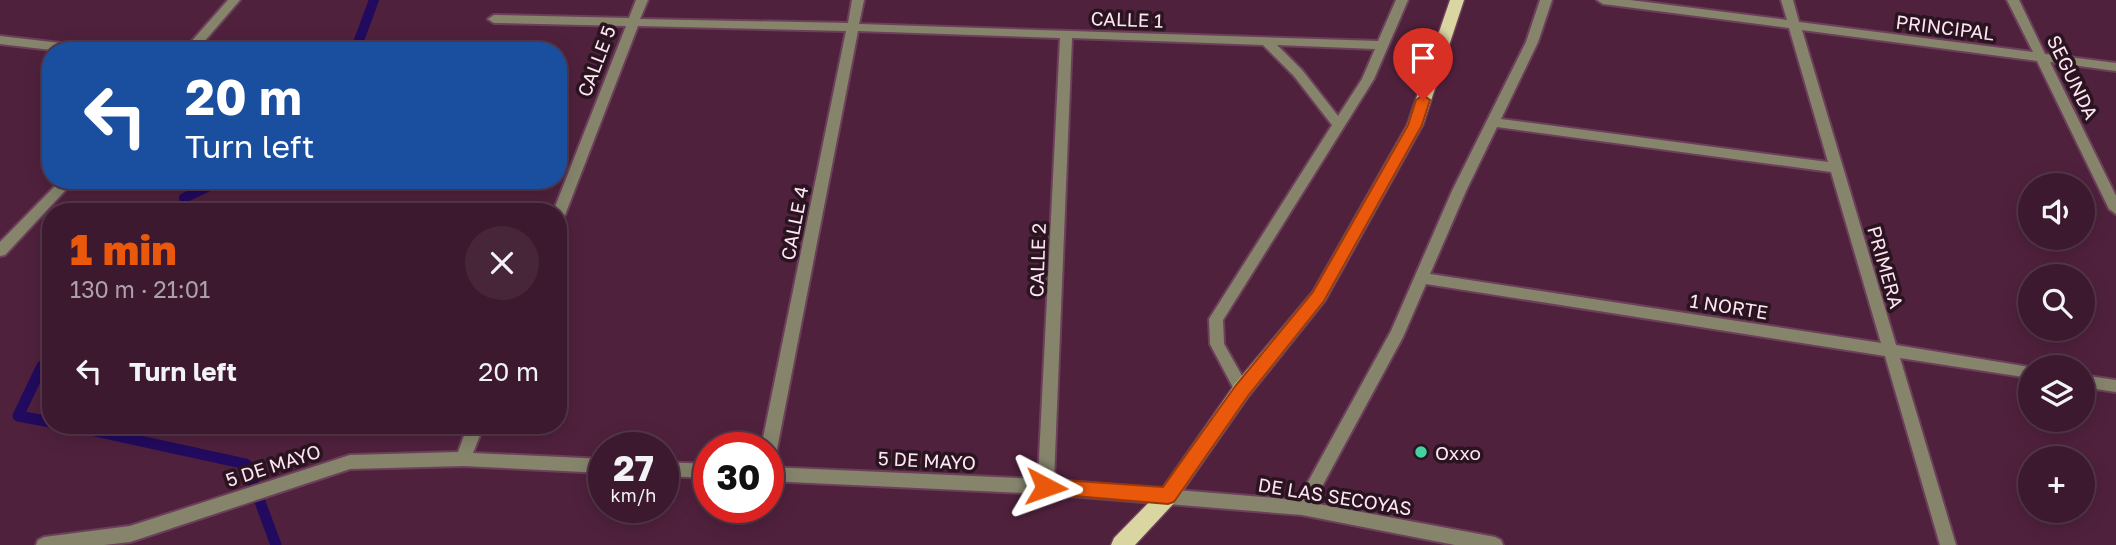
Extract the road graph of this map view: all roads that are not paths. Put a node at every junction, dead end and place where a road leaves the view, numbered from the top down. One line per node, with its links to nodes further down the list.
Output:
1 (234, 0): 17 (street)
2 (642, 0): 11 (street, CALLE 5)
3 (858, 0): 13 (street, CALLE 4)
4 (1402, 0): 19 (street)
5 (1457, 0): 36 (main road)
6 (1546, 0): 22 (street)
7 (1604, 0): 12 (street, PRINCIPAL)
8 (1787, 0): 12 (street, PRIMERA)
9 (2013, 0): 20 (street, SEGUNDA)
10 (494, 19): 11 (street, CALLE 1)
11 (634, 21): 13 (street, CALLE 1); 27 (street, CALLE 5)
12 (1794, 25): 20 (street, PRINCIPAL); 24 (street, PRIMERA)
13 (852, 27): 14 (street, CALLE 1); 37 (street, CALLE 4)
14 (1066, 34): 16 (street, CALLE 1); 42 (street, CALLE 2)
15 (0, 40): 18 (street)
16 (1266, 41): 19 (street, CALLE 1); 23 (street)
17 (197, 42)
18 (42, 45)
19 (1381, 45): 23 (street)
20 (2041, 57): 21 (street, PRINCIPAL); 29 (street, SEGUNDA)
21 (2116, 67)
22 (1493, 122): 24 (street); 31 (street)
23 (1339, 125): 36 (street)
24 (1837, 169): 32 (street, PRIMERA)
25 (60, 189): 26 (street)
26 (47, 203)
27 (563, 203)
28 (42, 208): 30 (street)
29 (2116, 209)
30 (0, 251)
31 (1422, 278): 32 (street, 1 NORTE); 44 (street)
32 (1891, 351): 33 (street, 1 NORTE); 50 (street, PRIMERA)
33 (2018, 370)
34 (2095, 383): 35 (street)
35 (2116, 386)
36 (1242, 390): 43 (main road)
37 (772, 432)
38 (473, 434): 39 (street)
39 (463, 459): 40 (street, 5 DE MAYO); 46 (street, 5 DE MAYO)
40 (588, 465)
41 (784, 475): 42 (street, 5 DE MAYO)
42 (1046, 487): 43 (street, 5 DE MAYO)
43 (1168, 496): 44 (street, DE LAS SECOYAS); 47 (main road)
44 (1302, 508): 45 (street, DE LAS SECOYAS)
45 (1426, 532): 48 (street); 49 (street, DE LAS SECOYAS)
46 (44, 545)
47 (1121, 545)
48 (1414, 545)
49 (1496, 545)
50 (1948, 545)

